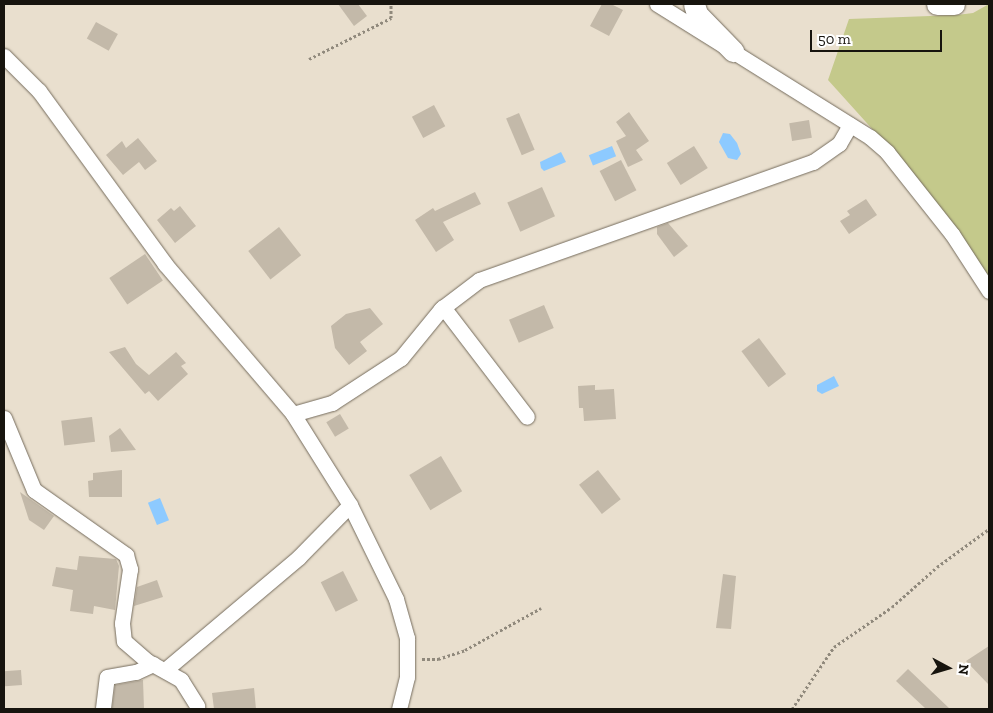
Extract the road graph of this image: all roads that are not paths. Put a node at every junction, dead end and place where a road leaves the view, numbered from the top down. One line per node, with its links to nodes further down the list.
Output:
1 (657, 4): 5 (street)
2 (694, 4): 5 (street)
3 (937, 4): 4 (street)
4 (954, 4)
5 (732, 51): 7 (street)
6 (4, 56): 10 (street)
7 (850, 125): 8 (street); 9 (street)
8 (989, 291)
9 (443, 307): 10 (street); 11 (street)
10 (293, 414): 13 (street)
11 (527, 417)
12 (4, 418): 14 (street)
13 (350, 505): 14 (street); 17 (street)
14 (159, 667): 15 (street); 16 (street)
15 (197, 706)
16 (103, 708)
17 (399, 709)

